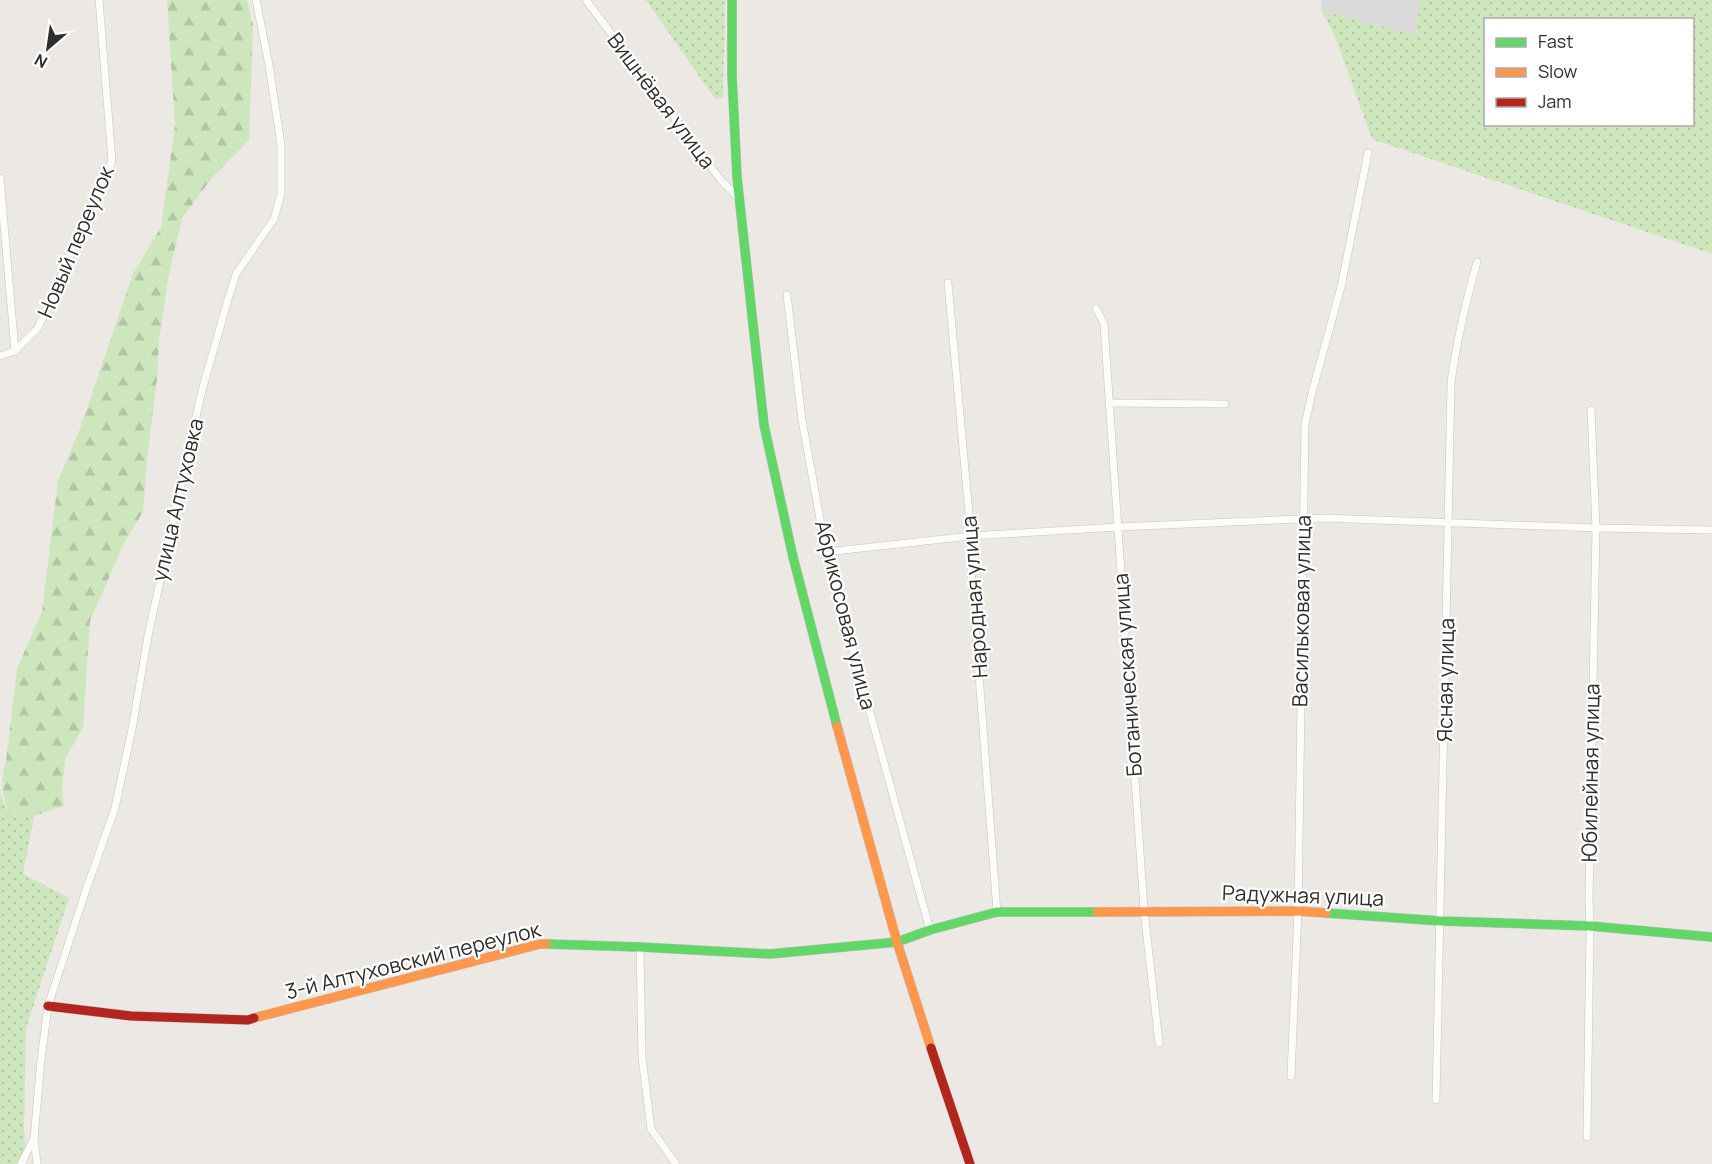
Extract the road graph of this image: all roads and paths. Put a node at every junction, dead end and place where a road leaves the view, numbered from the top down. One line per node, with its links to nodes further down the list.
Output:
1 (99, 0): 12 (street, Новый переулок)
2 (256, 0): 33 (street, улица Алтуховка)
3 (586, 0): 7 (street, Вишнёвая улица)
4 (732, 0): 7 (street)
5 (1368, 153): 17 (street, Васильковая улица)
6 (0, 178): 12 (street)
7 (739, 199): 31 (street)
8 (1477, 262): 18 (street, Ясная улица)
9 (948, 283): 22 (street, Народная улица)
10 (787, 295): 23 (street, Абрикосовая улица)
11 (1096, 308): 14 (street, Ботаническая улица)
12 (15, 351): 13 (street, Новый переулок)
13 (0, 356)
14 (1109, 403): 15 (street); 19 (street, Ботаническая улица)
15 (1225, 404)
16 (1591, 410): 20 (street, Юбилейная улица)
17 (1303, 519): 18 (street); 19 (street); 25 (street, Васильковая улица)
18 (1449, 523): 20 (street); 27 (street, Ясная улица)
19 (1118, 527): 22 (street); 24 (street, Ботаническая улица)
20 (1596, 528): 21 (street); 28 (street, Юбилейная улица)
21 (1712, 530)
22 (971, 536): 23 (street); 26 (street, Народная улица)
23 (826, 552): 29 (street, Абрикосовая улица)
24 (1144, 910): 25 (street, Радужная улица); 26 (street, Радужная улица); 34 (street, Ботаническая улица)
25 (1298, 911): 27 (street, Радужная улица); 35 (street, Васильковая улица)
26 (997, 912): 29 (street, Радужная улица)
27 (1441, 921): 28 (street, Радужная улица); 36 (street, Ясная улица)
28 (1590, 926): 30 (street, Радужная улица); 37 (street, Юбилейная улица)
29 (930, 930): 31 (street, Радужная улица)
30 (1712, 937)
31 (897, 942): 32 (street, 3-й Алтуховский переулок); 42 (street)
32 (640, 947): 33 (street, 3-й Алтуховский переулок); 41 (street)
33 (48, 1006): 38 (street, улица Алтуховка)
34 (1159, 1043)
35 (1292, 1076)
36 (1436, 1100)
37 (1587, 1137)
38 (34, 1138): 39 (street); 40 (street)
39 (21, 1164)
40 (38, 1164)
41 (675, 1164)
42 (970, 1164)

